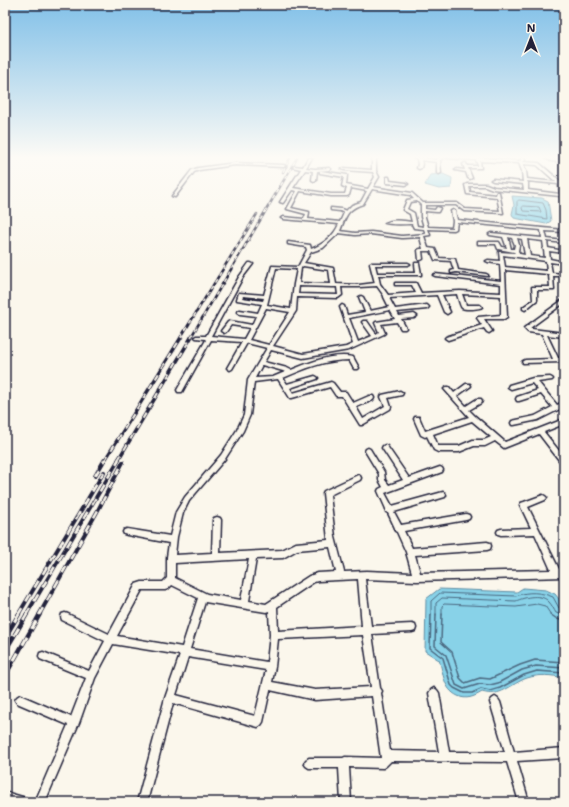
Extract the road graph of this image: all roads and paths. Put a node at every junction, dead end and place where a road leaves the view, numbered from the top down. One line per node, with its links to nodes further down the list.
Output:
1 (286, 196): 9 (street)
2 (296, 196): 18 (street)
3 (366, 196): 16 (street)
4 (414, 196): 8 (street)
5 (495, 196): 6 (street)
6 (498, 196): 10 (street)
7 (563, 197): 11 (street)
8 (417, 200): 10 (street); 22 (street)
9 (282, 202)
10 (422, 204): 14 (street)
11 (564, 204)
12 (438, 208): 14 (street)
13 (332, 209): 16 (street)
14 (423, 210): 23 (street)
15 (453, 212): 19 (street)
16 (346, 213): 20 (street)
17 (284, 218): 18 (street)
18 (306, 220): 20 (street)
19 (455, 221): 23 (street); 24 (street)
20 (341, 223): 26 (street)
21 (387, 223): 22 (street)
22 (414, 223): 23 (street)
23 (426, 228): 29 (street)
24 (543, 229): 25 (street); 32 (street)
25 (564, 231)
26 (338, 232): 29 (street); 39 (street)
27 (491, 234): 28 (street)
28 (505, 235): 30 (street); 37 (street)
29 (422, 236): 36 (street)
30 (514, 236): 31 (street); 41 (street)
31 (524, 237): 32 (street); 42 (street)
32 (544, 239): 33 (street); 38 (street)
33 (564, 242)
34 (290, 243): 39 (street)
35 (480, 243): 37 (street)
36 (426, 249): 43 (street); 52 (street)
37 (509, 249): 41 (street)
38 (546, 249): 40 (street); 45 (street)
39 (309, 250): 51 (street)
40 (564, 252)
41 (517, 253): 42 (street); 50 (street)
42 (528, 257): 45 (street)
43 (422, 259)
44 (488, 261): 50 (street)
45 (548, 261): 49 (street); 54 (street)
46 (250, 264): 95 (street)
47 (408, 264): 53 (street)
48 (418, 264): 53 (street)
49 (564, 264)
50 (503, 265): 54 (street); 59 (street)
51 (300, 266): 60 (street); 63 (street); 71 (street)
52 (456, 271): 56 (street); 58 (street)
53 (375, 274): 61 (street)
54 (550, 274): 57 (street); 76 (street)
55 (435, 275): 58 (street)
56 (486, 275)
57 (564, 275)
58 (453, 277): 59 (street)
59 (504, 283): 68 (street)
60 (296, 284): 63 (street); 67 (street)
61 (378, 284): 63 (street); 70 (street)
62 (397, 284): 65 (street)
63 (336, 286): 67 (street)
64 (459, 293): 66 (street); 68 (street); 74 (street)
65 (419, 294): 66 (street); 70 (street)
66 (439, 294): 80 (street)
67 (296, 295): 78 (street)
68 (503, 295): 94 (street)
69 (361, 297): 81 (street)
70 (386, 297): 77 (street)
71 (264, 302): 78 (street); 82 (street)
72 (564, 302): 90 (street)
73 (342, 307): 84 (street)
74 (480, 307)
75 (427, 308): 77 (street)
76 (525, 308)
77 (392, 309): 81 (street); 85 (street)
78 (293, 311): 98 (street)
79 (240, 312): 82 (street)
80 (447, 312)
81 (368, 313): 84 (street)
82 (259, 315): 87 (street)
83 (414, 316): 85 (street)
84 (345, 317): 97 (street)
85 (397, 319): 88 (street); 92 (street)
86 (365, 322): 92 (street)
87 (254, 326): 89 (street); 96 (street)
88 (403, 328)
89 (224, 331)
90 (544, 333): 91 (street); 99 (street)
91 (564, 335)
92 (375, 336): 97 (street)
93 (198, 337): 95 (street)
94 (448, 338)
95 (208, 339): 96 (street); 115 (street)
96 (246, 341): 98 (street); 103 (street)
97 (356, 345): 98 (street)
98 (270, 348): 102 (street)
99 (556, 360): 100 (street); 101 (street)
100 (564, 360)
101 (525, 362)
102 (261, 363): 105 (street); 109 (street)
103 (230, 368)
104 (356, 368): 105 (street)
105 (289, 372): 106 (street)
106 (279, 377): 109 (street); 112 (street)
107 (315, 378): 112 (street)
108 (550, 379): 110 (street)
109 (251, 380): 149 (street)
110 (533, 380): 113 (street); 116 (street)
111 (468, 386): 118 (street)
112 (286, 387): 123 (street)
113 (511, 387)
114 (447, 389): 118 (street)
115 (180, 390)
116 (542, 391): 120 (street); 124 (street)
117 (400, 393): 123 (street)
118 (453, 396): 125 (street)
119 (371, 398): 123 (street)
120 (519, 399)
121 (479, 401): 125 (street)
122 (564, 404): 124 (street)
123 (352, 406)
124 (556, 408): 129 (street)
125 (465, 409): 126 (street)
126 (473, 418): 131 (street); 132 (street)
127 (417, 419): 131 (street)
128 (564, 421): 130 (street)
129 (514, 423)
130 (540, 431): 132 (street); 135 (street)
131 (429, 433): 132 (street)
132 (494, 438)
133 (385, 448): 138 (street)
134 (368, 451): 139 (street)
135 (563, 460)
136 (440, 470): 138 (street)
137 (358, 478): 150 (street)
138 (407, 481): 139 (street)
139 (387, 488): 142 (street)
140 (443, 495): 142 (street)
141 (543, 498): 146 (street)
142 (390, 510): 145 (street)
143 (466, 517): 145 (street)
144 (217, 520): 154 (street)
145 (398, 529): 152 (street)
146 (536, 531): 148 (street); 156 (street)
147 (127, 532): 149 (street)
148 (501, 532)
149 (173, 540): 155 (street)
150 (333, 543): 153 (street); 157 (street)
151 (487, 546): 152 (street)
152 (410, 552): 159 (street)
153 (253, 556): 154 (street); 162 (street)
154 (216, 557): 155 (street)
155 (171, 559): 160 (street)
156 (560, 573): 159 (street)
157 (341, 575): 158 (street); 163 (street)
158 (361, 575): 159 (street); 166 (street)
159 (417, 577)
160 (171, 580): 161 (street); 168 (street)
161 (203, 597): 162 (street); 169 (street)
162 (244, 604): 163 (street)
163 (273, 606): 167 (street)
164 (65, 617): 168 (street)
165 (412, 628): 166 (street)
166 (368, 630): 167 (street); 174 (street)
167 (274, 635): 171 (street)
168 (111, 639): 169 (street); 172 (street)
169 (186, 651): 171 (street); 176 (street)
170 (43, 656): 172 (street)
171 (271, 667): 173 (street)
172 (91, 676): 179 (street)
173 (267, 685): 174 (street); 176 (street)
174 (377, 691): 181 (street)
175 (434, 693): 182 (street)
176 (170, 698): 189 (street)
177 (20, 700): 179 (street)
178 (495, 702): 183 (street)
179 (74, 723): 188 (street)
180 (564, 753): 183 (street)
181 (386, 756): 182 (street); 185 (street)
182 (445, 756): 183 (street)
183 (511, 756): 191 (street)
184 (310, 763): 185 (street)
185 (344, 763): 190 (street)
186 (5, 797): 187 (street)
187 (22, 802)
188 (40, 802)
189 (142, 802)
190 (346, 802)
191 (524, 802)

